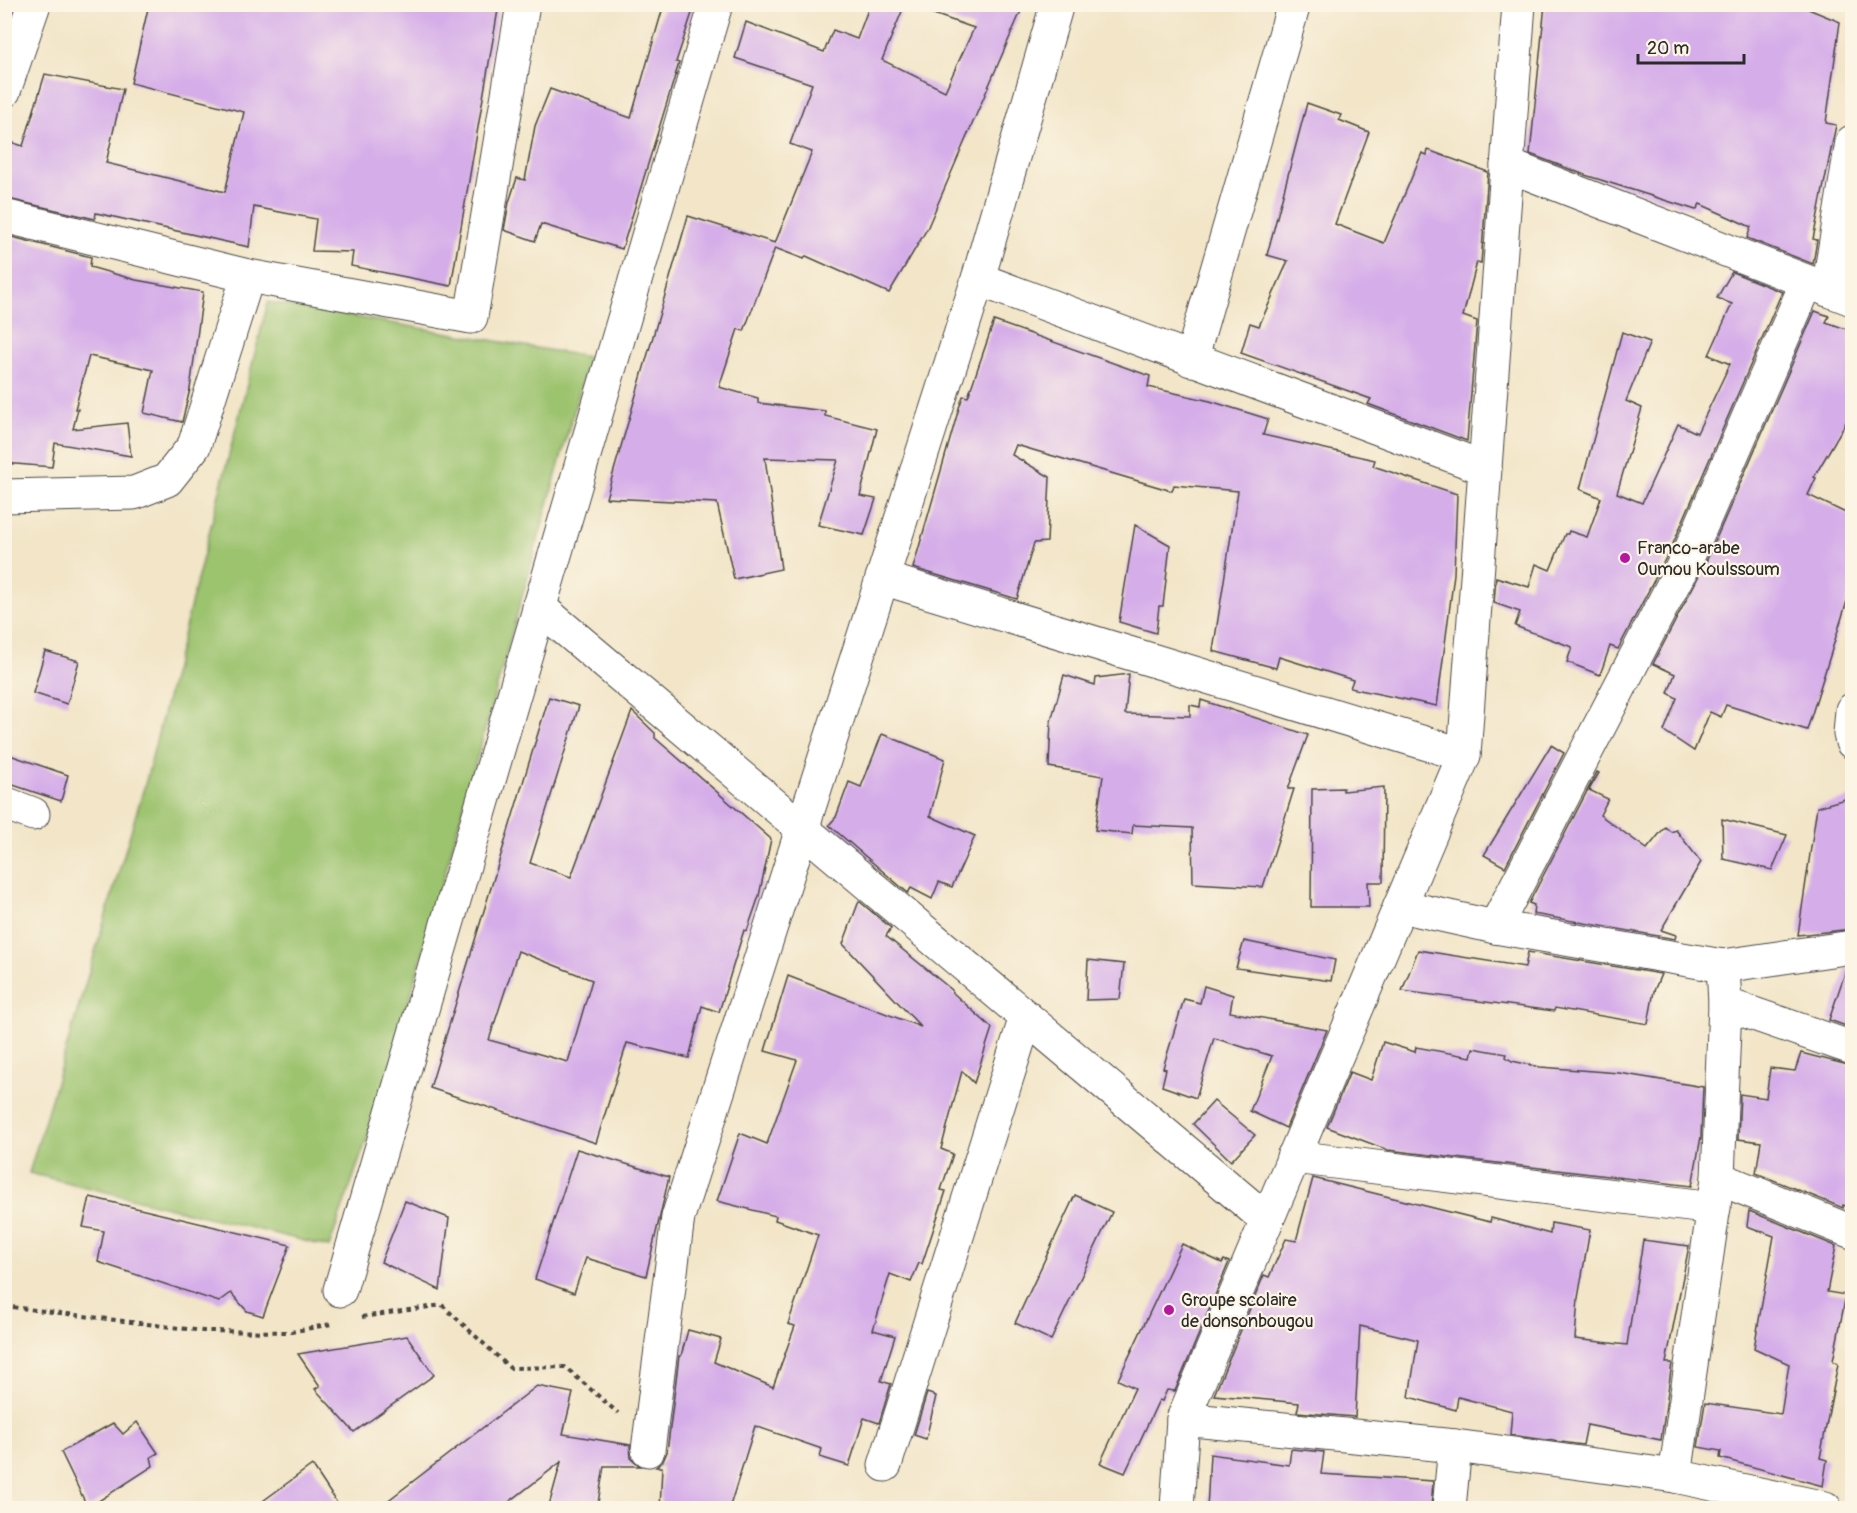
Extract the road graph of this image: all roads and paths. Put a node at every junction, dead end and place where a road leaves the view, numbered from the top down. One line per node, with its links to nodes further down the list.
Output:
1 (34, 4): 7 (street)
2 (523, 4): 11 (street)
3 (716, 4): 18 (street)
4 (1057, 4): 12 (street)
5 (1294, 4): 14 (street)
6 (1519, 4): 9 (street)
7 (4, 91)
8 (1852, 142): 13 (street)
9 (1507, 165): 13 (street); 15 (street)
10 (4, 216): 11 (street)
11 (248, 276): 16 (street)
12 (978, 279): 14 (street); 17 (street)
13 (1829, 290): 24 (street)
14 (1191, 360): 15 (street)
15 (1485, 468): 21 (street)
16 (4, 496)
17 (882, 578): 21 (street); 22 (street)
18 (539, 607): 22 (street); 34 (street)
19 (1852, 710): 20 (street)
20 (1852, 742)
21 (1464, 755): 23 (street)
22 (802, 830): 28 (street); 39 (street)
23 (1400, 906): 24 (street); 30 (street)
24 (1495, 927): 26 (street)
25 (1852, 947): 26 (street)
26 (1723, 966): 27 (street)
27 (1725, 1004): 29 (street); 31 (street)
28 (1026, 1017): 32 (street); 41 (street)
29 (1852, 1048)
30 (1293, 1157): 31 (street); 32 (street)
31 (1716, 1193): 33 (street); 42 (street)
32 (1267, 1220): 38 (street)
33 (1852, 1232)
34 (340, 1290)
35 (4, 1306): 37 (path)
36 (358, 1318): 39 (path)
37 (335, 1323)
38 (1183, 1419): 40 (street); 44 (street)
39 (648, 1440)
40 (1455, 1446): 42 (street); 45 (street)
41 (885, 1465)
42 (1675, 1476): 43 (street)
43 (1775, 1503): 46 (street)
44 (1177, 1509)
45 (1449, 1509)
46 (1824, 1509)

